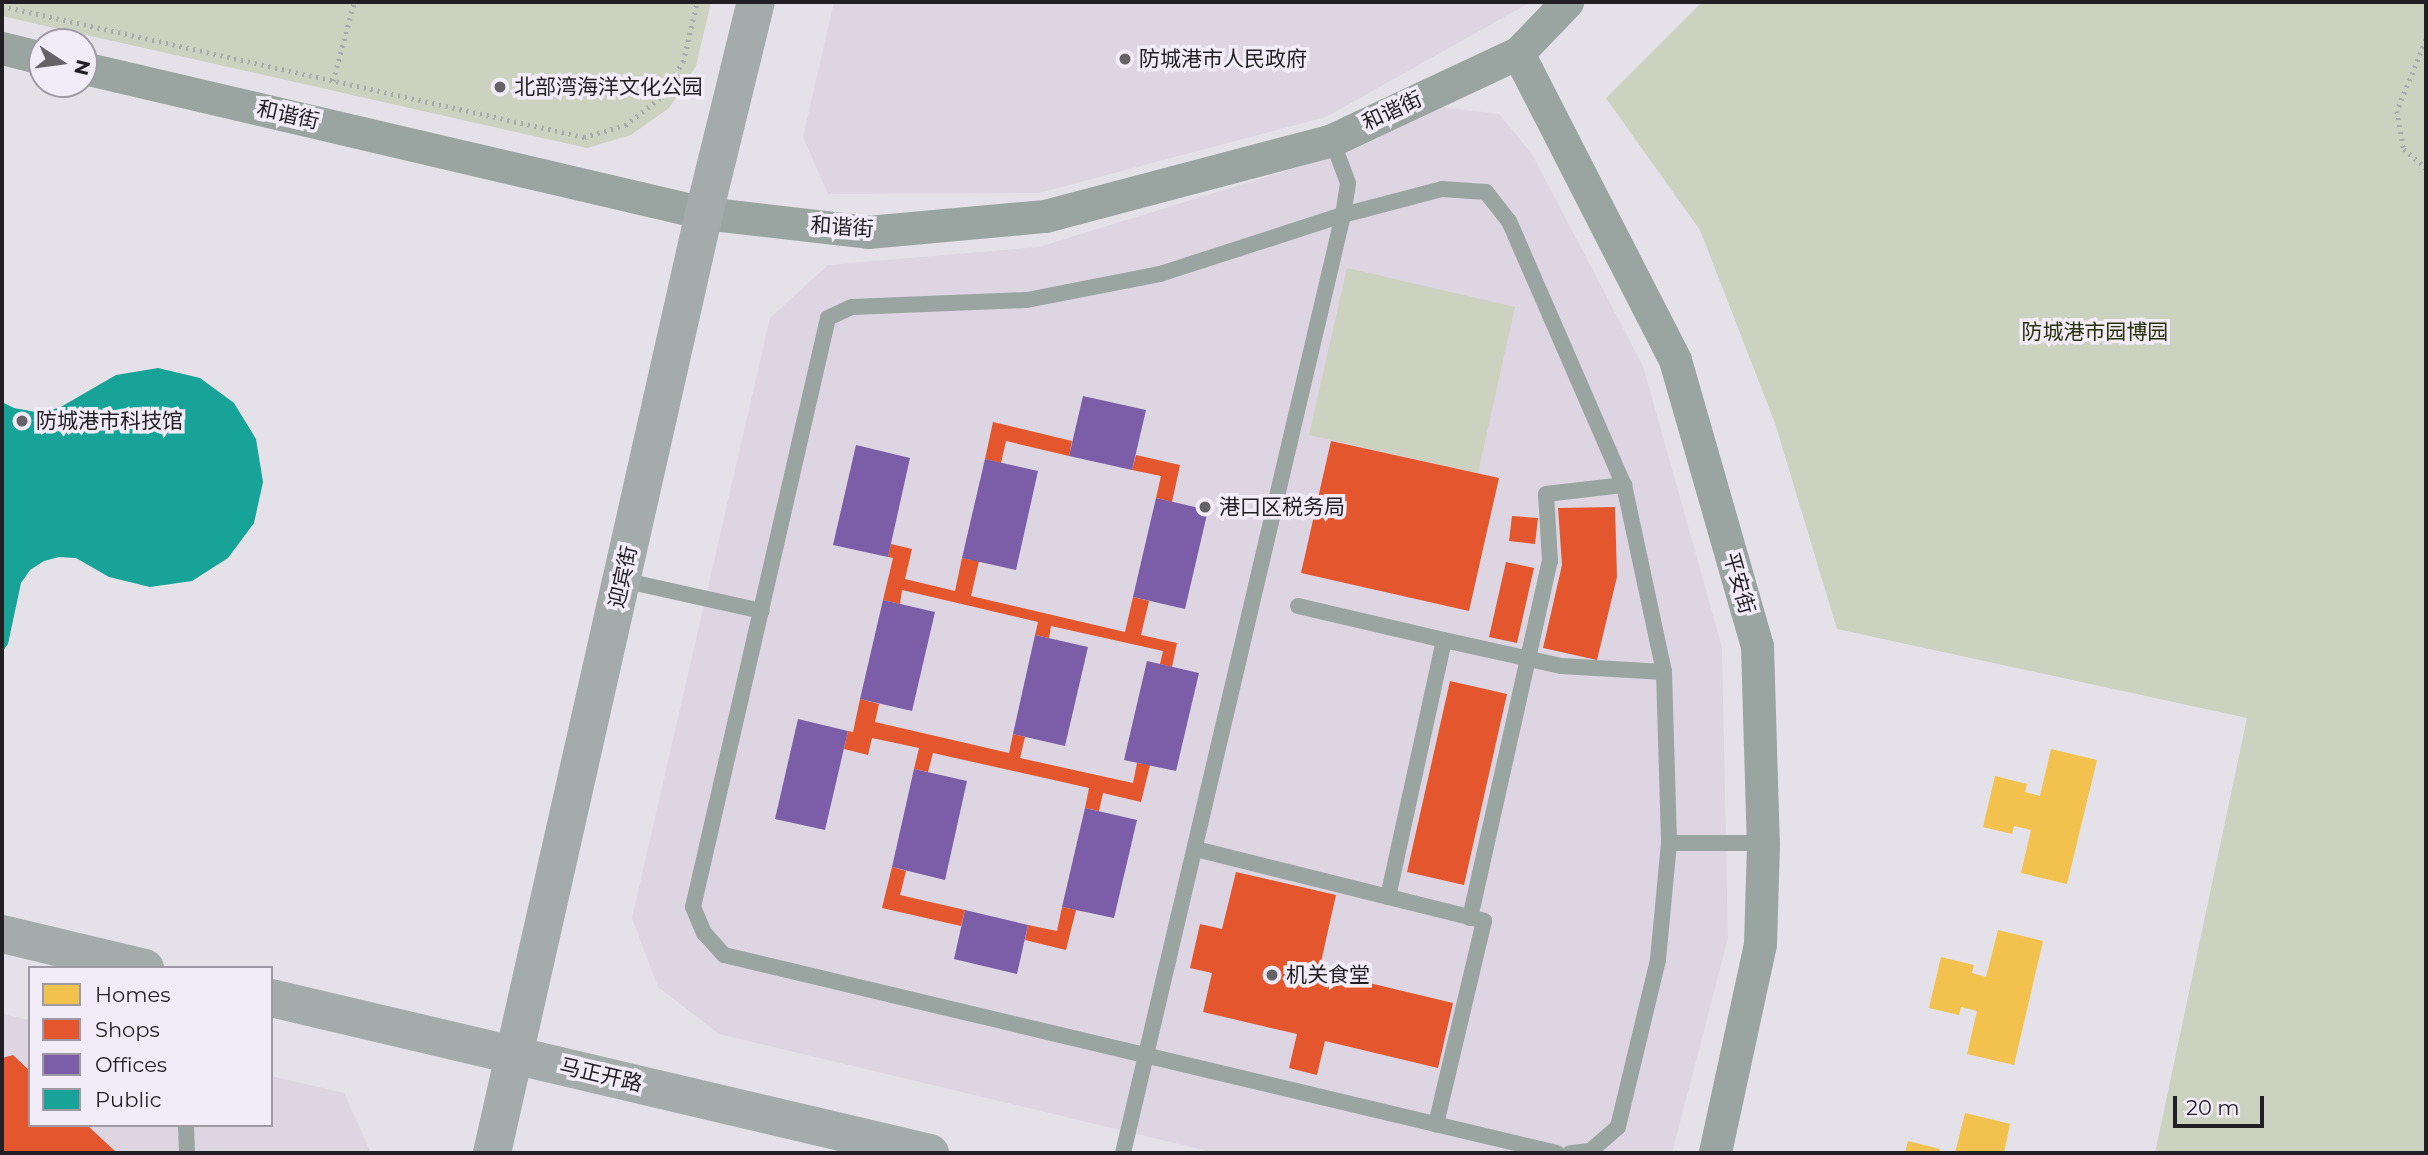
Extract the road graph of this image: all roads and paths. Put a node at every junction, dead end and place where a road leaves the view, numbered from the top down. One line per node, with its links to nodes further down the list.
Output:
1 (354, 2): 11 (path)
2 (697, 2): 11 (path)
3 (756, 2): 14 (main road, 迎宾街)
4 (1567, 2): 8 (street, 和谐街)
5 (2, 6): 11 (path)
6 (2426, 40): 13 (path)
7 (2, 48): 9 (street)
8 (1518, 53): 12 (street, 和谐街); 24 (street, 平安街)
9 (28, 54)
10 (98, 71): 14 (street, 和谐街)
11 (333, 80)
12 (1332, 140): 14 (street, 和谐街); 15 (lane)
13 (2426, 168)
14 (705, 213): 17 (main road, 迎宾街)
15 (1343, 215): 16 (lane); 19 (lane); 25 (lane)
16 (1624, 485): 21 (lane); 22 (lane)
17 (622, 580): 19 (lane); 31 (main road, 迎宾街)
18 (1298, 606): 20 (lane)
19 (762, 611): 32 (lane)
20 (1444, 640): 21 (lane); 26 (lane)
21 (1529, 659): 22 (lane); 27 (lane)
22 (1664, 672): 23 (lane)
23 (1669, 843): 24 (lane); 40 (lane)
24 (1763, 843): 41 (street, 平安街)
25 (1196, 849): 26 (lane); 32 (lane)
26 (1388, 897): 27 (lane)
27 (1471, 918): 33 (lane)
28 (2, 934): 29 (main road)
29 (137, 966)
30 (273, 998): 31 (main road, 马正开路)
31 (515, 1055): 36 (main road, 迎宾街); 37 (main road, 马正开路)
32 (1148, 1056): 33 (lane); 38 (lane)
33 (1436, 1124): 39 (lane)
34 (186, 1127): 35 (lane)
35 (187, 1153)
36 (492, 1153)
37 (930, 1153)
38 (1123, 1153)
39 (1558, 1153)
40 (1570, 1153)
41 (1715, 1153)

